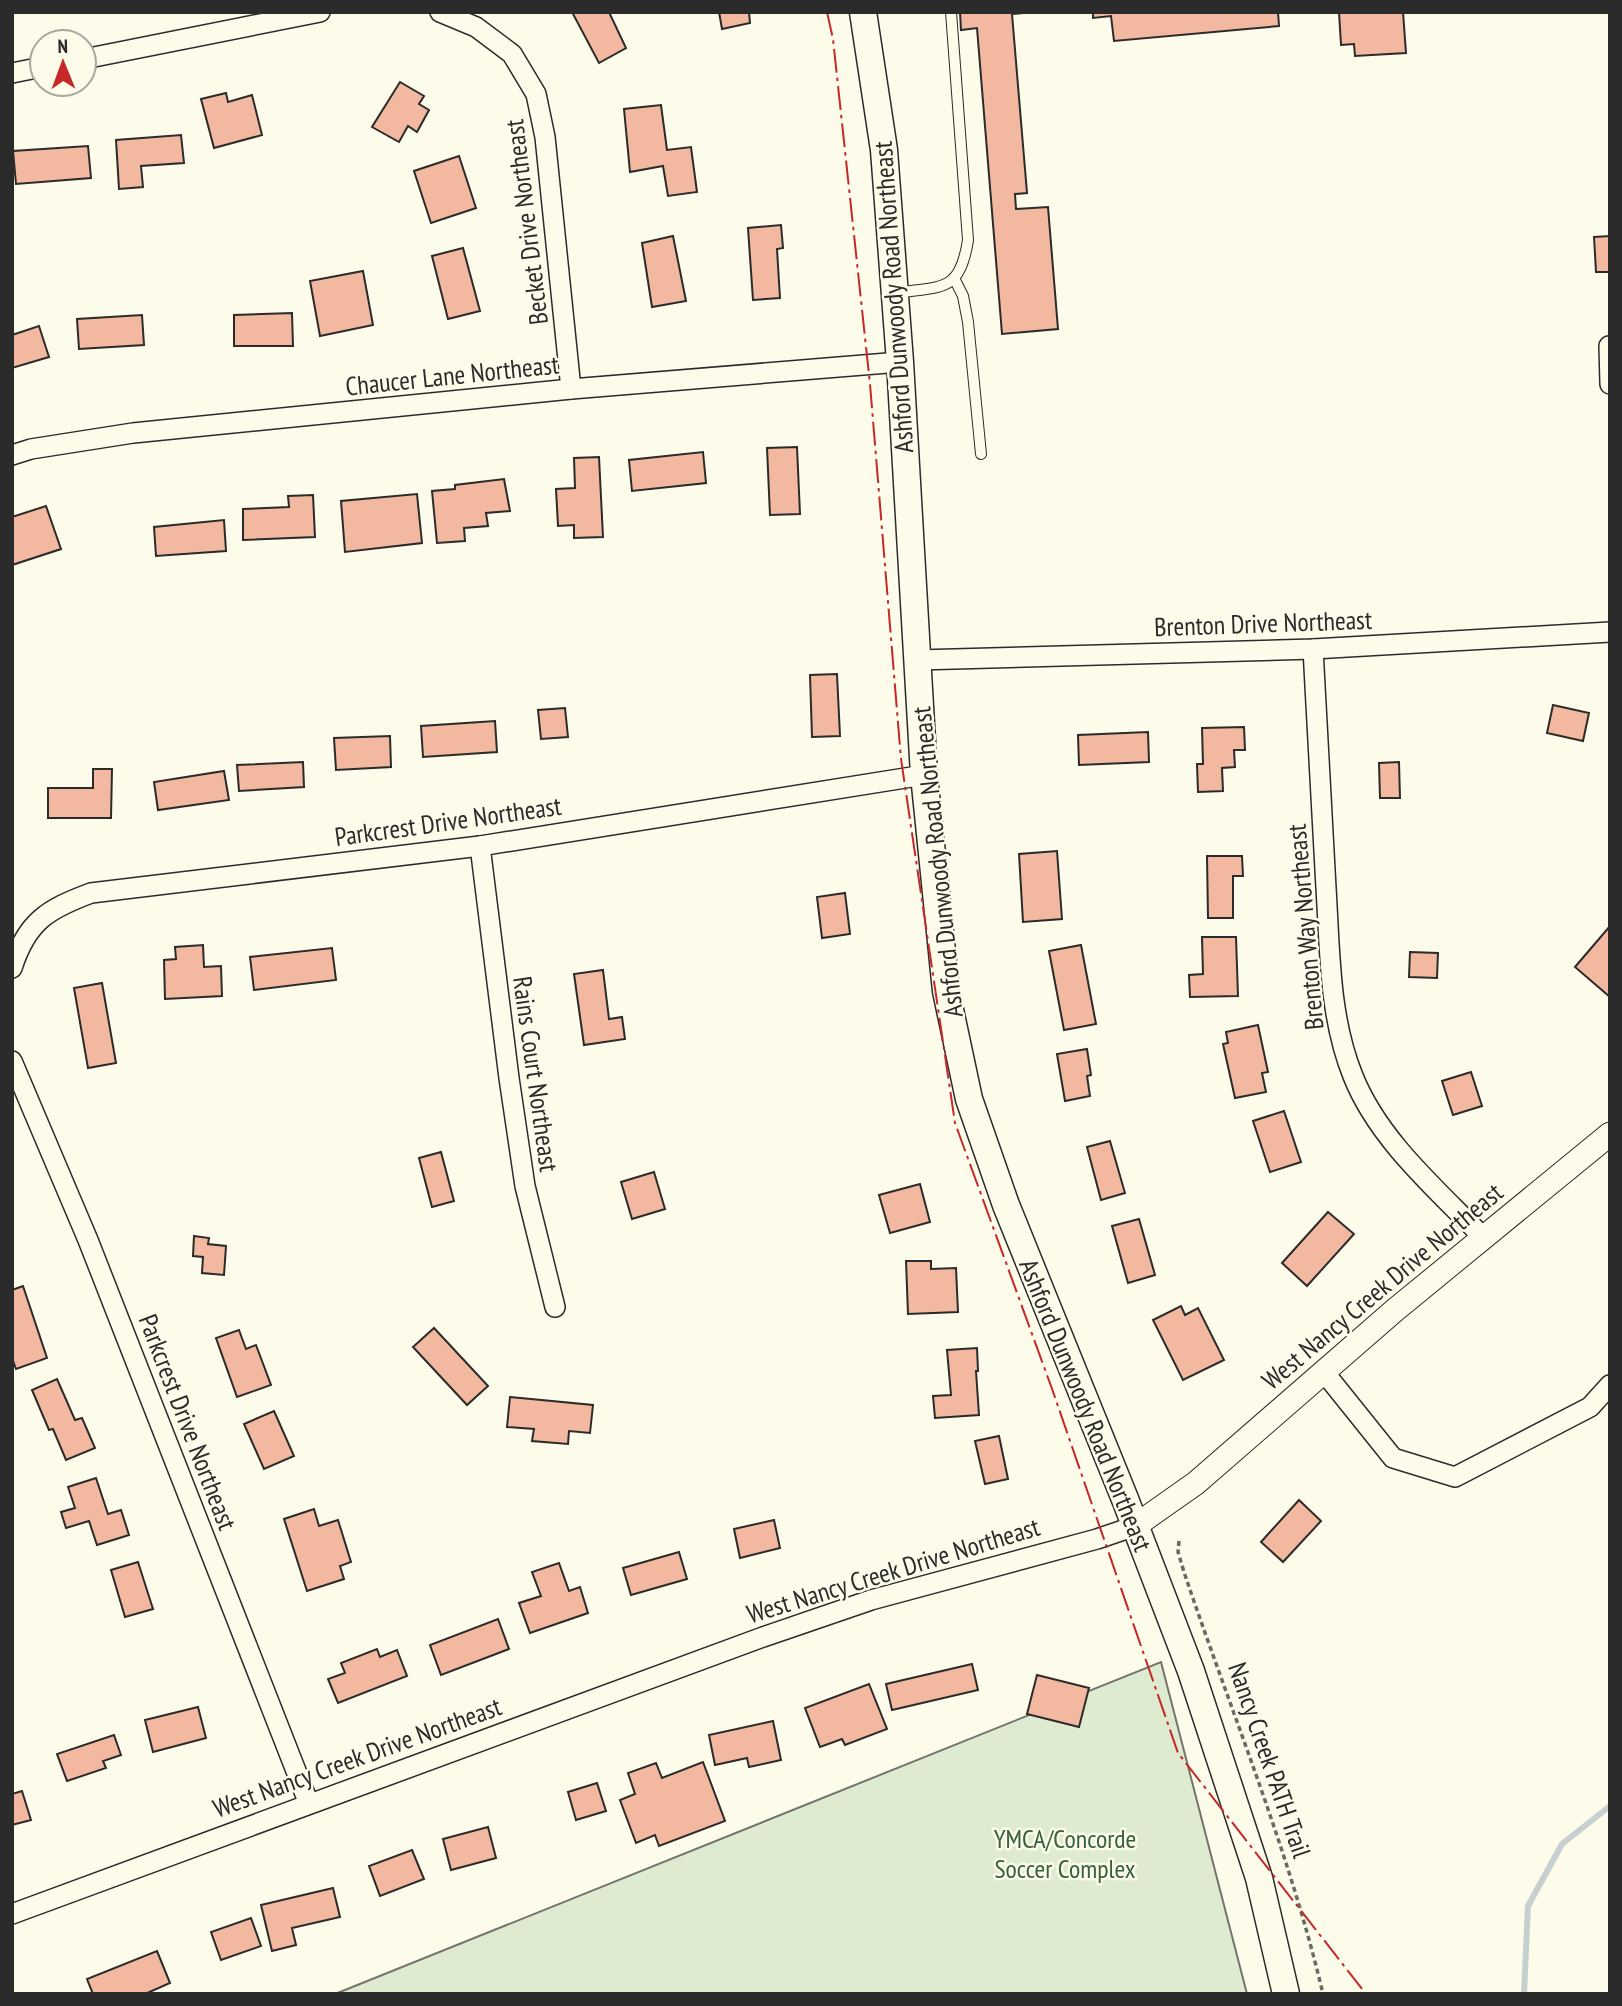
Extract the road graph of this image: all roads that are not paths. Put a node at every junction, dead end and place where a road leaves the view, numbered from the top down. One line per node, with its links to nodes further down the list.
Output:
1 (320, 12): 5 (street)
2 (440, 12): 11 (street, Becket Drive Northeast)
3 (863, 12): 7 (main road, Ashford Dunwoody Road Northeast)
4 (951, 12): 6 (lane)
5 (98, 56)
6 (955, 280): 7 (lane); 12 (lane)
7 (895, 293): 9 (main road, Ashford Dunwoody Road Northeast)
8 (1609, 346): 10 (street)
9 (900, 362): 11 (street, Chaucer Lane Northeast); 16 (main road, Ashford Dunwoody Road Northeast)
10 (1610, 384)
11 (570, 389): 13 (street, Chaucer Lane Northeast)
12 (981, 454)
13 (12, 455)
14 (1610, 632): 15 (street, Brenton Drive Northeast)
15 (1313, 649): 16 (street, Brenton Drive Northeast); 22 (street, Brenton Way Northeast)
16 (918, 660): 17 (main road, Ashford Dunwoody Road Northeast)
17 (924, 775): 18 (street, Parkcrest Drive Northeast); 26 (main road, Ashford Dunwoody Road Northeast)
18 (480, 846): 19 (street, Parkcrest Drive Northeast); 23 (street, Rains Court Northeast)
19 (12, 968)
20 (12, 1062): 27 (street, Parkcrest Drive Northeast)
21 (1610, 1133): 22 (street, West Nancy Creek Drive Northeast)
22 (1482, 1236): 24 (street, West Nancy Creek Drive Northeast)
23 (555, 1307)
24 (1324, 1372): 25 (street); 26 (street, West Nancy Creek Drive Northeast)
25 (1610, 1385)
26 (1135, 1525): 27 (street, West Nancy Creek Drive Northeast); 29 (main road, Ashford Dunwoody Road Northeast)
27 (309, 1804): 28 (street, West Nancy Creek Drive Northeast)
28 (12, 1914)
29 (1285, 1994)

